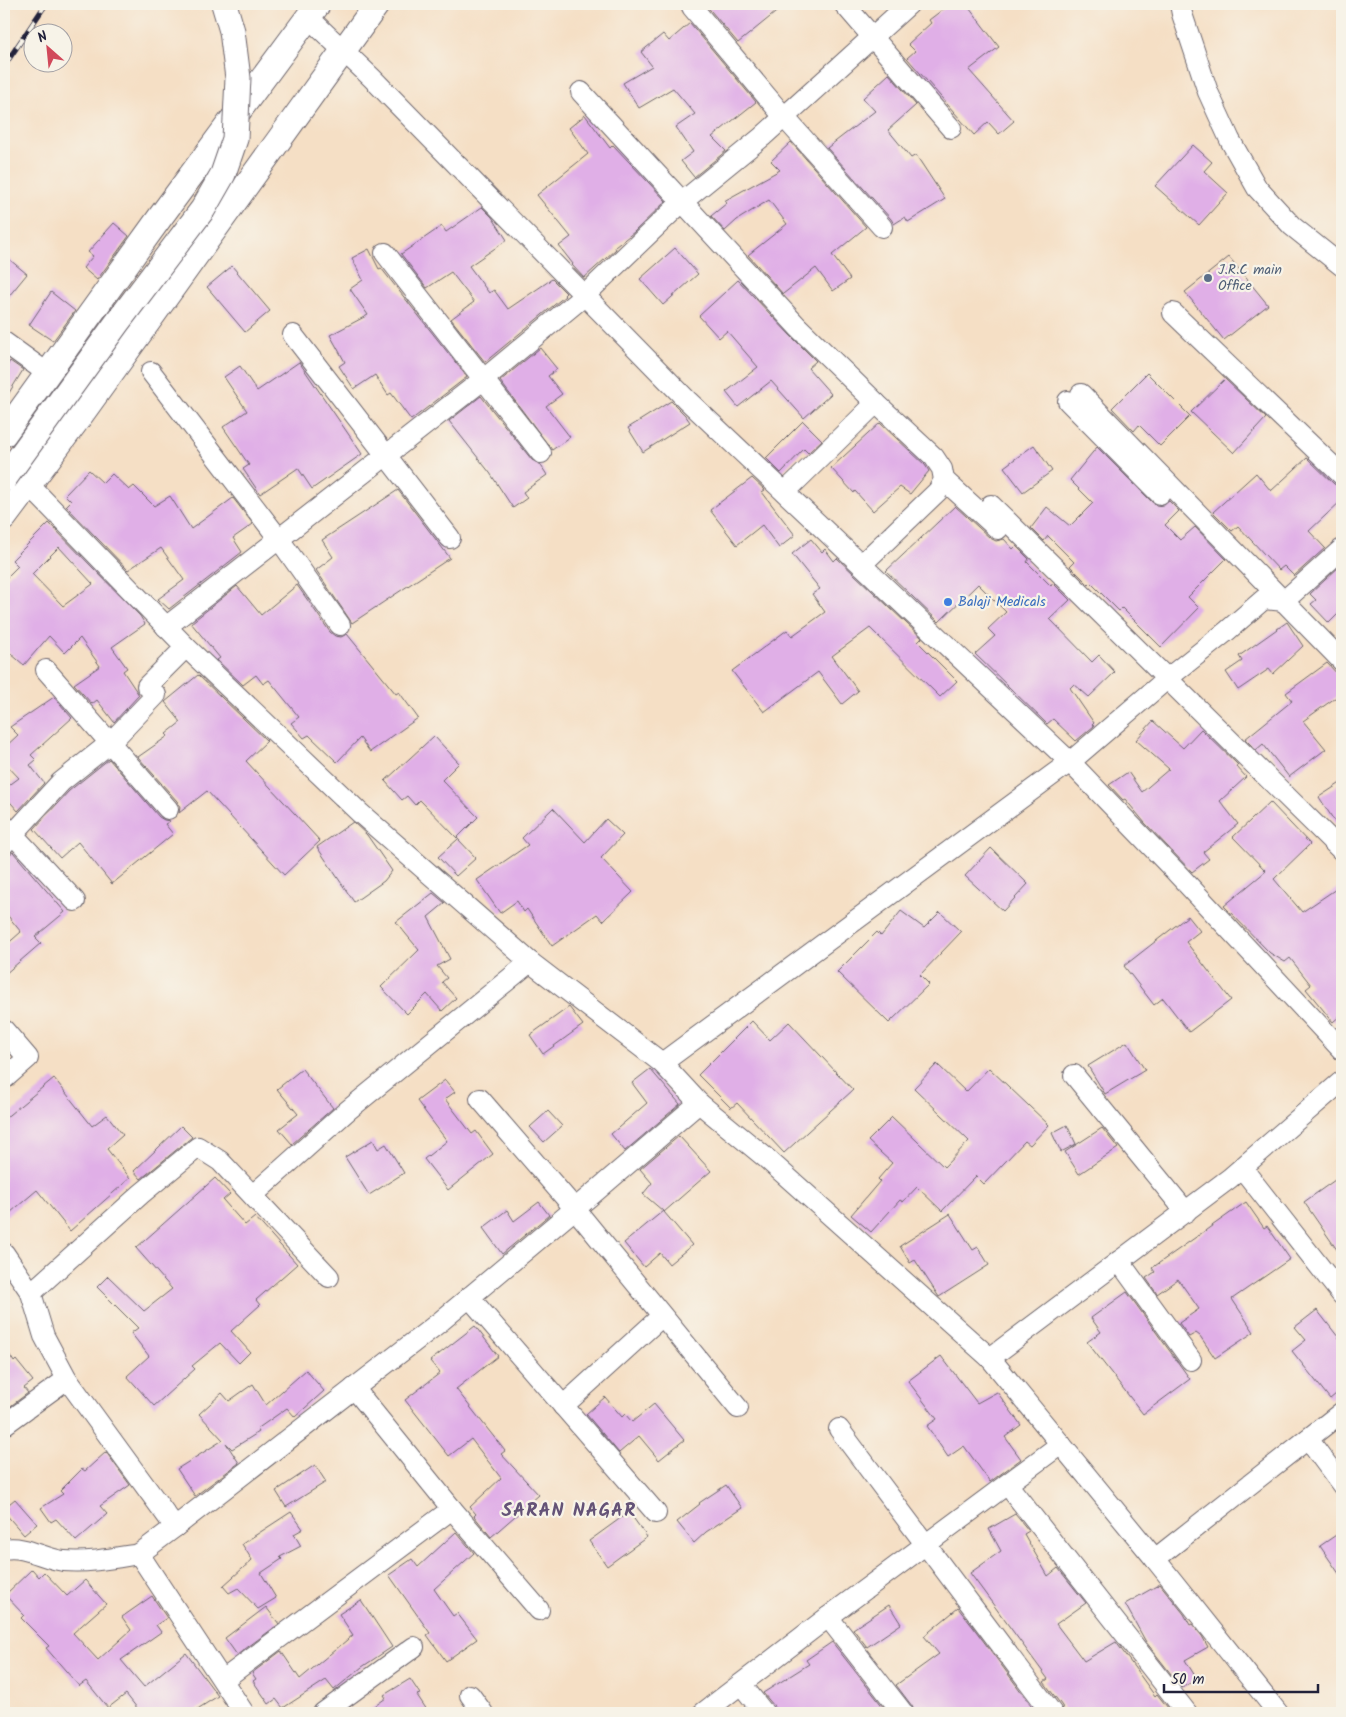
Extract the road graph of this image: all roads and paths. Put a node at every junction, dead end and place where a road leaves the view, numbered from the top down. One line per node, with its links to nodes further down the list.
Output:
1 (224, 4): 29 (main road, bridge)
2 (376, 4): 9 (main road)
3 (844, 4): 8 (street)
4 (909, 4): 8 (street)
5 (1180, 4): 16 (street)
6 (692, 7): 11 (street)
7 (313, 10): 9 (street); 21 (main road)
8 (872, 37): 11 (street); 12 (street)
9 (344, 50): 17 (street); 31 (main road)
10 (581, 92): 13 (street)
11 (784, 117): 13 (street); 14 (street)
12 (951, 128)
13 (682, 202): 17 (street); 23 (street)
14 (882, 227)
15 (385, 253): 22 (street)
16 (1342, 266)
17 (584, 296): 22 (street); 32 (street)
18 (293, 335): 26 (street)
19 (4, 342): 21 (street)
20 (151, 372): 36 (street)
21 (47, 373): 24 (main road)
22 (484, 379): 25 (street); 26 (street)
23 (876, 403): 30 (street); 32 (street)
24 (4, 434)
25 (541, 453)
26 (386, 456): 35 (street); 36 (street)
27 (1342, 464): 28 (street)
28 (1342, 475)
29 (4, 478)
30 (944, 480): 38 (street); 46 (street)
31 (29, 485): 34 (main road); 42 (street)
32 (785, 492): 38 (street)
33 (991, 505): 46 (street)
34 (4, 518)
35 (450, 538)
36 (279, 539): 41 (street); 42 (street)
37 (1342, 549): 40 (street)
38 (862, 564): 48 (street)
39 (1264, 599): 40 (street); 40 (street); 46 (street)
40 (1284, 601): 44 (street)
41 (340, 625)
42 (166, 627): 43 (street)
43 (186, 647): 47 (street); 53 (street)
44 (1342, 661)
45 (46, 670): 47 (street)
46 (1159, 676): 48 (street); 51 (street)
47 (110, 744): 49 (street); 50 (street)
48 (1070, 762): 55 (street); 56 (street)
49 (168, 809)
50 (7, 834): 52 (street)
51 (1342, 851)
52 (75, 901)
53 (530, 962): 56 (street); 63 (street)
54 (4, 1030): 58 (street)
55 (1342, 1050)
56 (662, 1063): 61 (street)
57 (1074, 1075): 65 (street)
58 (4, 1079)
59 (1342, 1081): 62 (street)
60 (480, 1099): 64 (street)
61 (699, 1103): 64 (street); 73 (street)
62 (1242, 1168): 65 (street); 70 (street)
63 (252, 1195): 68 (street); 69 (street)
64 (575, 1209): 71 (street); 72 (street)
65 (1186, 1212): 67 (street)
66 (4, 1253): 69 (street)
67 (1119, 1261): 73 (street); 74 (street)
68 (329, 1277)
69 (31, 1293): 75 (street)
70 (1342, 1295)
71 (469, 1297): 76 (street); 77 (street)
72 (662, 1316): 77 (street); 78 (street)
73 (990, 1358): 83 (street)
74 (1191, 1360)
75 (67, 1378): 80 (street); 88 (street)
76 (354, 1388): 86 (street); 88 (street)
77 (563, 1406): 87 (street)
78 (738, 1408)
79 (1342, 1412): 82 (street)
80 (4, 1425)
81 (839, 1429): 89 (street)
82 (1308, 1439): 85 (street); 92 (street)
83 (1061, 1444): 84 (street); 92 (street)
84 (1007, 1484): 89 (street); 106 (street)
85 (1342, 1485)
86 (452, 1509): 93 (street); 96 (street)
87 (656, 1513)
88 (175, 1526): 91 (street)
89 (926, 1544): 94 (street); 105 (street)
90 (4, 1549): 91 (street)
91 (138, 1554): 96 (street)
92 (1155, 1559): 107 (street)
93 (539, 1610)
94 (828, 1617): 97 (street); 104 (street)
95 (414, 1647): 100 (street)
96 (223, 1680): 99 (street)
97 (741, 1684): 102 (street); 103 (street)
98 (470, 1695): 101 (street)
99 (244, 1713)
100 (323, 1713)
101 (483, 1713)
102 (703, 1713)
103 (764, 1713)
104 (903, 1713)
105 (1052, 1713)
106 (1187, 1713)
107 (1278, 1713)

